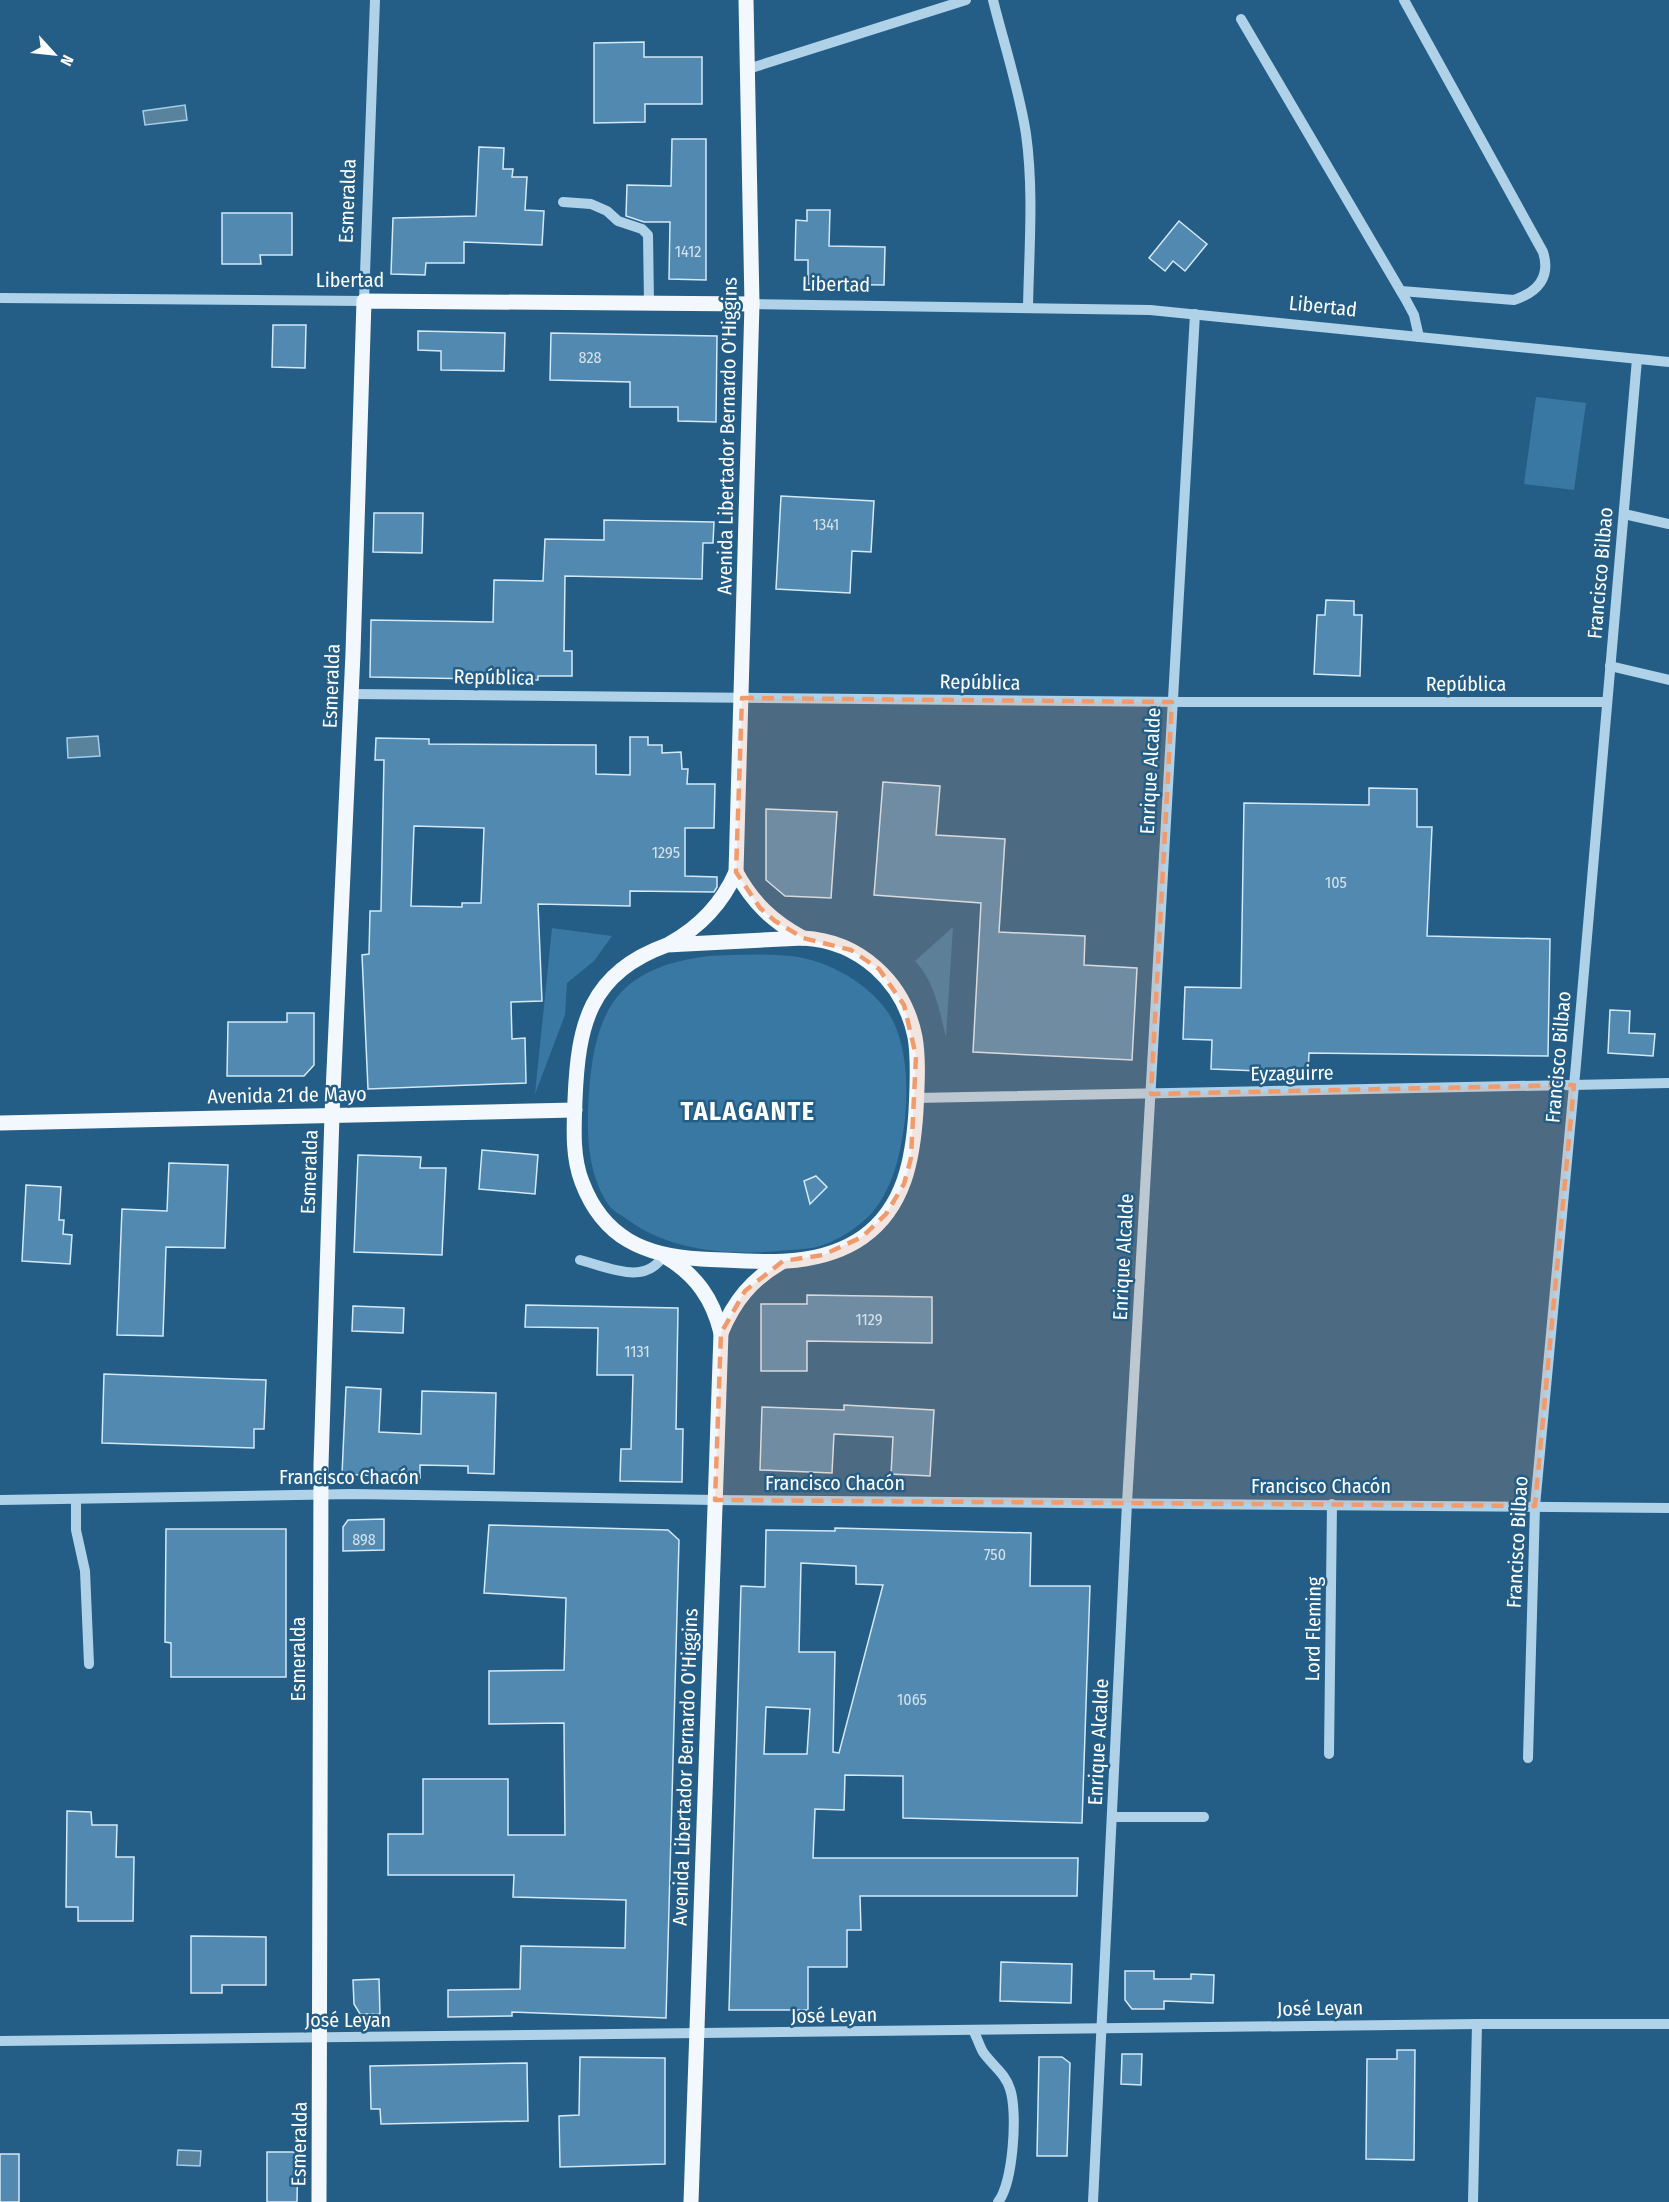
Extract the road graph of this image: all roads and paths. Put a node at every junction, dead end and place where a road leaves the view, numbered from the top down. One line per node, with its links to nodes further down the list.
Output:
1 (375, 0): 11 (street, Esmeralda)
2 (746, 0): 7 (main road, Avenida Libertador Bernardo O'Higgins)
3 (966, 0): 7 (street)
4 (993, 0): 14 (street)
5 (1404, 0): 9 (street)
6 (1241, 19): 9 (street)
7 (748, 69): 13 (main road, Avenida Libertador Bernardo O'Higgins)
8 (563, 202): 12 (street)
9 (1401, 291): 16 (street)
10 (0, 298): 11 (street, Libertad)
11 (364, 302): 12 (main road, Libertad); 23 (main road, Esmeralda)
12 (649, 303): 13 (main road, Libertad)
13 (752, 304): 14 (street, Libertad); 24 (main road, Avenida Libertador Bernardo O'Higgins)
14 (1028, 308): 15 (street, Libertad)
15 (1195, 314): 16 (street, Libertad); 25 (street, Enrique Alcalde)
16 (1419, 337): 17 (street, Libertad)
17 (1637, 359): 18 (street, Libertad); 19 (street, Francisco Bilbao)
18 (1669, 362)
19 (1623, 514): 20 (street); 21 (street, Francisco Bilbao)
20 (1669, 524)
21 (1610, 666): 22 (street); 26 (street, Francisco Bilbao)
22 (1669, 680)
23 (352, 694): 24 (street, República); 35 (main road, Esmeralda)
24 (742, 698): 25 (street, República); 27 (main road, Avenida Libertador Bernardo O'Higgins)
25 (1172, 702): 26 (street, República); 32 (street, Enrique Alcalde)
26 (1607, 702): 31 (street, Francisco Bilbao)
27 (736, 872): 28 (main road); 29 (main road, Avenida Libertador Bernardo O'Higgins)
28 (803, 938): 29 (main road); 33 (main road)
29 (667, 945): 34 (main road)
30 (1669, 1083): 31 (street, Eyzaguirre)
31 (1574, 1085): 32 (street, Eyzaguirre); 47 (street, Francisco Bilbao)
32 (1151, 1094): 33 (street, Eyzaguirre); 45 (street, Enrique Alcalde)
33 (916, 1098): 39 (main road)
34 (575, 1110): 35 (main road, Avenida 21 de Mayo); 37 (main road)
35 (332, 1115): 36 (main road, Avenida 21 de Mayo); 41 (main road, Esmeralda)
36 (0, 1123)
37 (663, 1256): 38 (street); 39 (main road); 40 (main road, Avenida Libertador Bernardo O'Higgins)
38 (580, 1260)
39 (783, 1261): 40 (main road, Avenida Libertador Bernardo O'Higgins)
40 (721, 1333): 44 (main road, Avenida Libertador Bernardo O'Higgins)
41 (321, 1494): 42 (street, Francisco Chacón); 44 (street, Francisco Chacón); 59 (main road, Esmeralda)
42 (75, 1499): 43 (street, Francisco Chacón); 49 (street)
43 (0, 1500)
44 (715, 1500): 45 (street, Francisco Chacón); 58 (main road, Avenida Libertador Bernardo O'Higgins)
45 (1127, 1503): 46 (street, Francisco Chacón); 52 (street, Enrique Alcalde)
46 (1332, 1504): 47 (street, Francisco Chacón); 50 (street, Lord Fleming)
47 (1535, 1506): 48 (street, Francisco Chacón); 51 (street, Francisco Bilbao)
48 (1669, 1508)
49 (90, 1664)
50 (1329, 1755)
51 (1528, 1758)
52 (1113, 1817): 53 (street); 56 (street, Enrique Alcalde)
53 (1204, 1817)
54 (1477, 2024): 55 (street, José Leyan); 56 (street, José Leyan); 65 (street)
55 (1669, 2024)
56 (1102, 2029): 57 (street, José Leyan); 64 (street, Enrique Alcalde)
57 (974, 2031): 58 (street, José Leyan); 63 (street)
58 (697, 2035): 59 (street, José Leyan); 62 (main road, Avenida Libertador Bernardo O'Higgins)
59 (321, 2038): 60 (street, José Leyan); 61 (main road, Esmeralda)
60 (0, 2041)
61 (319, 2202)
62 (691, 2202)
63 (998, 2202)
64 (1093, 2202)
65 (1473, 2202)

